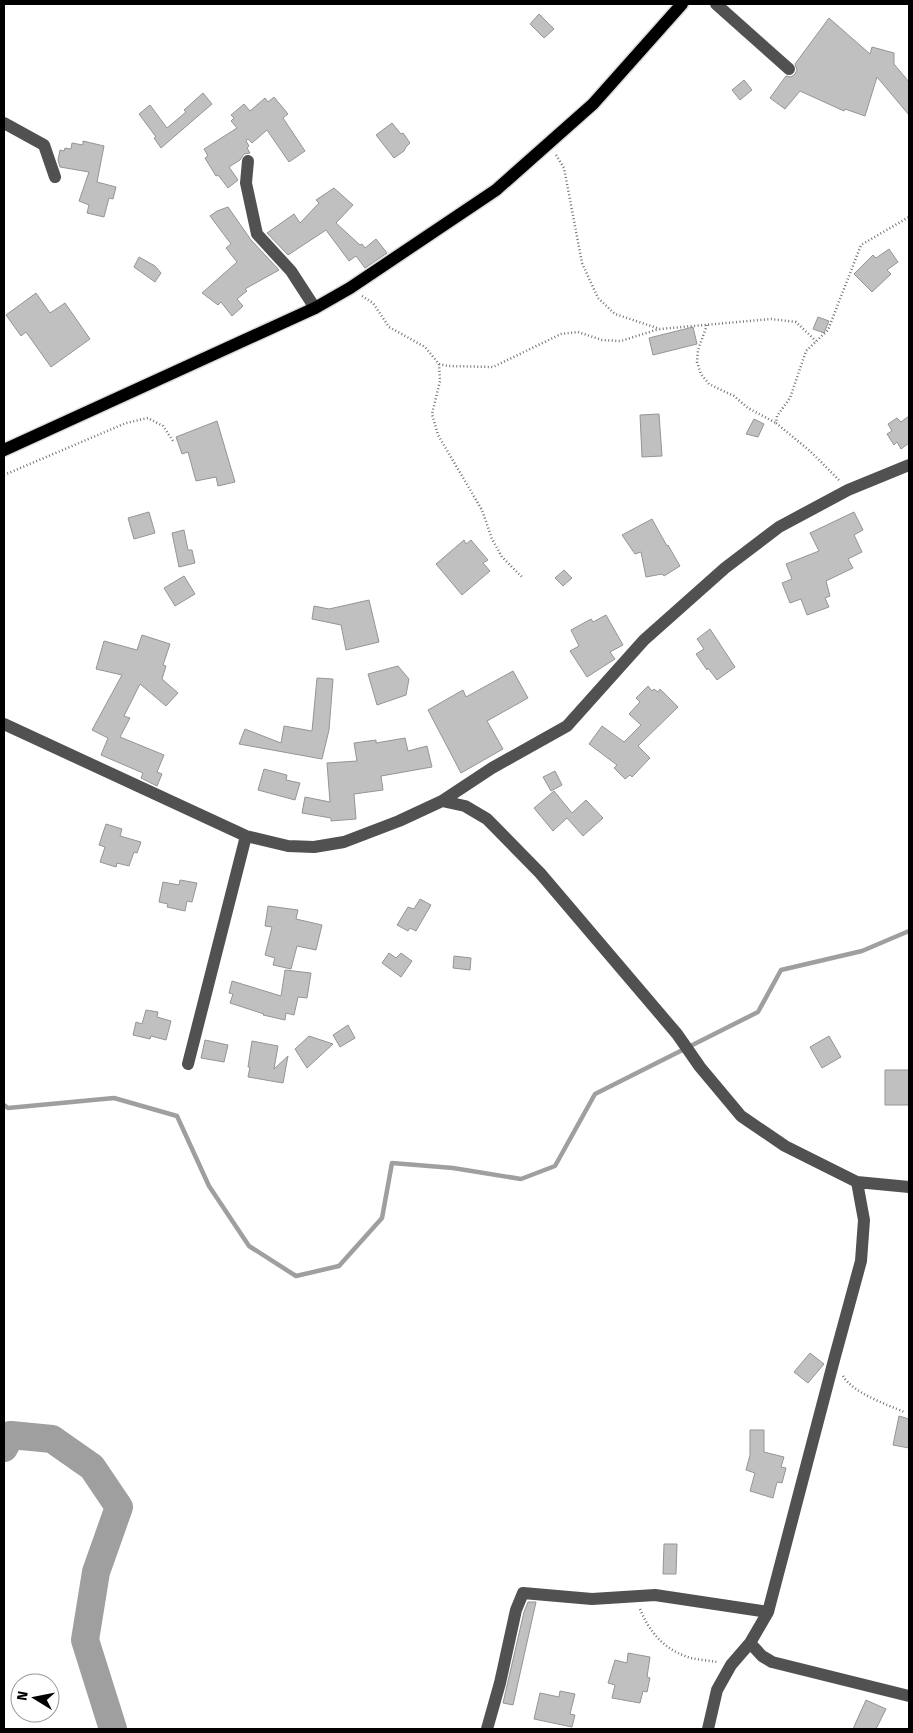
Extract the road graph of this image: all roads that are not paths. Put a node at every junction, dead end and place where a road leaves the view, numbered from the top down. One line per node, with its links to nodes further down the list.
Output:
1 (682, 4): 7 (main road)
2 (716, 4): 3 (street)
3 (789, 69)
4 (4, 123): 6 (street)
5 (248, 161): 7 (street)
6 (55, 177)
7 (315, 308): 8 (main road)
8 (4, 450)
9 (909, 465): 11 (street)
10 (4, 724): 12 (street)
11 (442, 801): 12 (street); 14 (street)
12 (246, 836): 13 (street)
13 (188, 1064)
14 (857, 1182): 15 (street); 16 (street)
15 (909, 1187)
16 (768, 1612): 17 (street); 19 (street)
17 (750, 1644): 18 (street); 20 (street)
18 (909, 1696)
19 (487, 1729)
20 (708, 1729)

